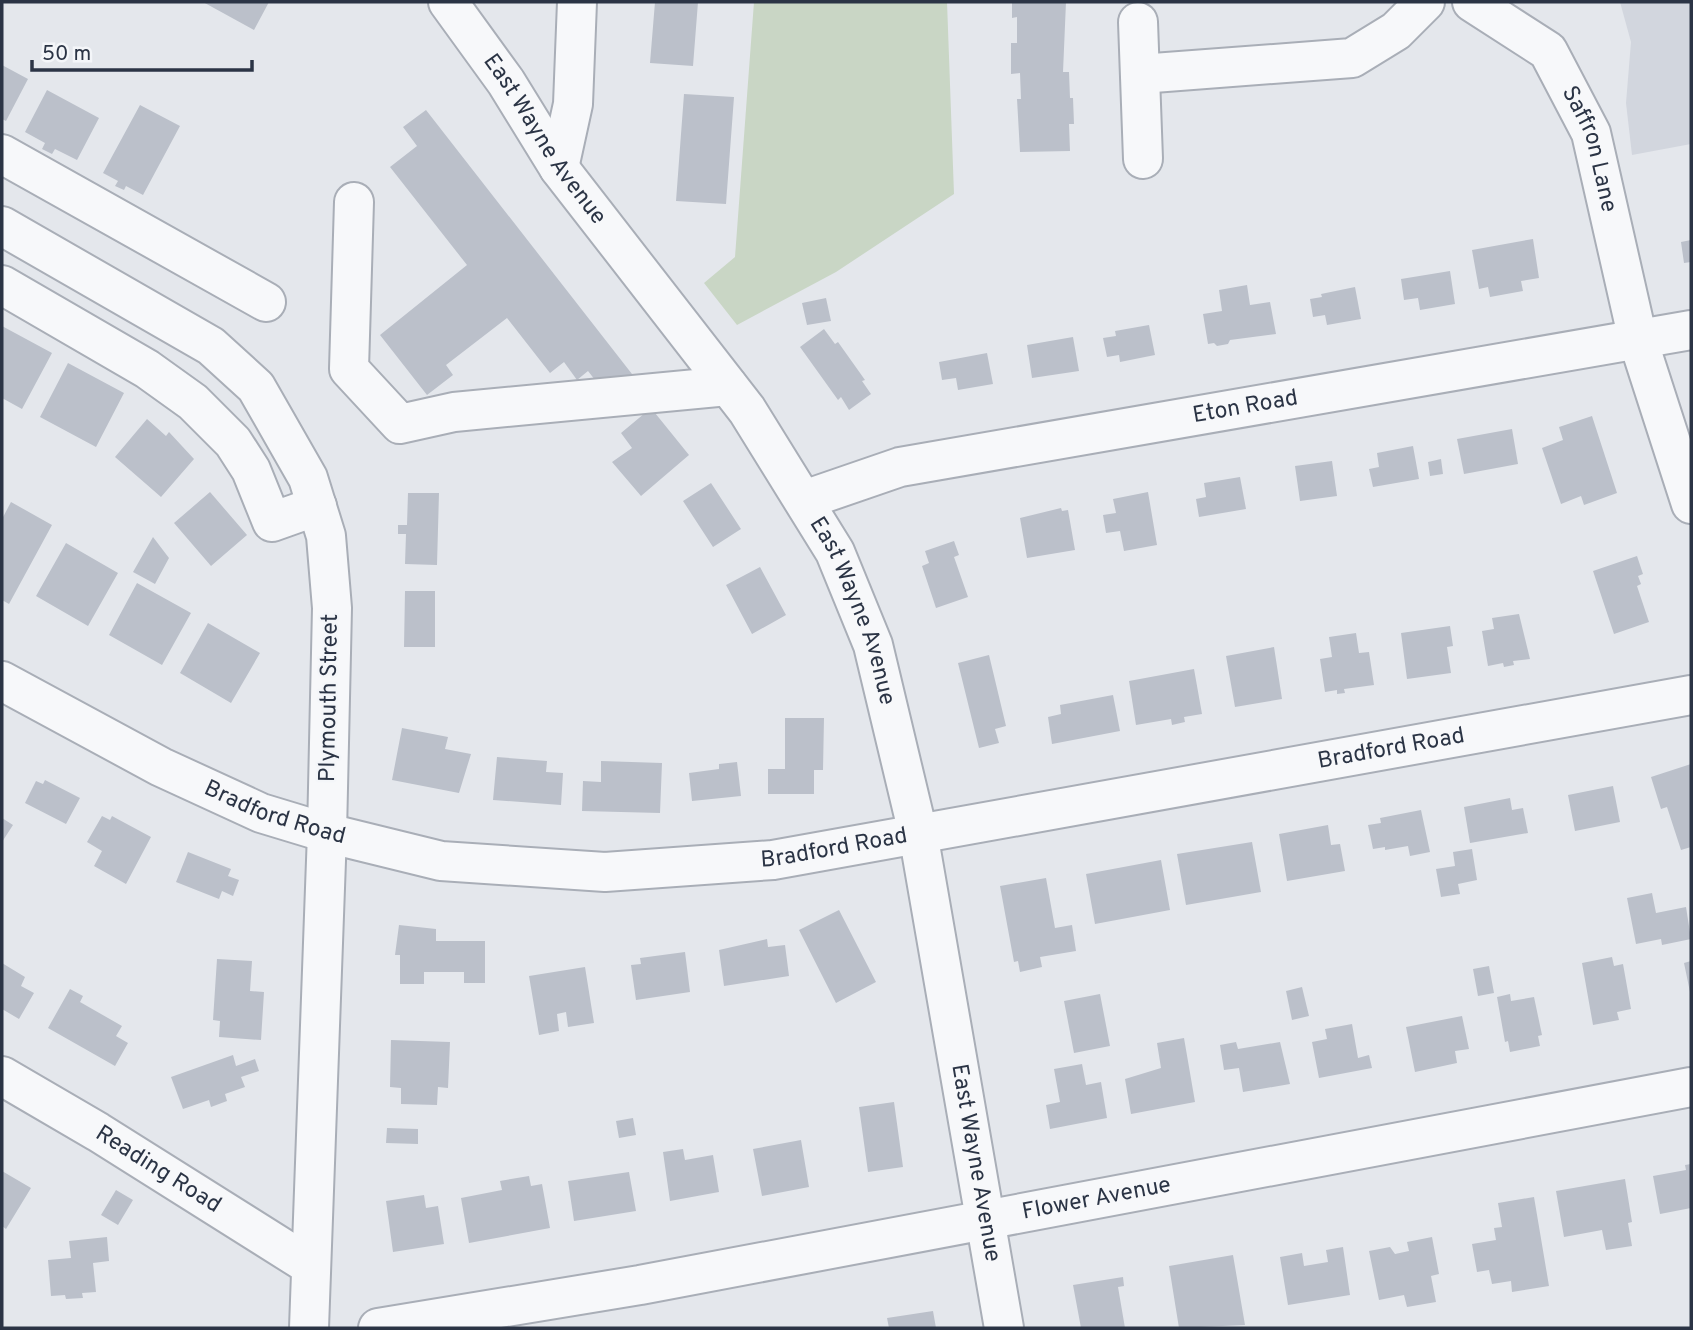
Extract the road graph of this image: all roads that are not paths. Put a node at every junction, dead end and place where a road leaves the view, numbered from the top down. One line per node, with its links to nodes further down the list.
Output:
1 (448, 2): 9 (street, East Wayne Avenue)
2 (577, 2): 9 (street)
3 (1425, 2): 6 (street)
4 (1472, 2): 15 (street, Saffron Lane)
5 (1138, 22): 6 (street)
6 (1140, 74): 8 (street)
7 (2, 154): 13 (street)
8 (1143, 159)
9 (559, 168): 16 (street, East Wayne Avenue)
10 (354, 202): 16 (street)
11 (2, 226): 19 (street, Plymouth Street)
12 (2, 285): 19 (street)
13 (266, 302)
14 (1691, 330): 15 (street, Eton Road)
15 (1637, 340): 17 (street, Eton Road); 18 (street, Saffron Lane)
16 (728, 386): 17 (street, East Wayne Avenue)
17 (804, 500): 23 (street, East Wayne Avenue)
18 (1691, 504)
19 (317, 506): 22 (street, Plymouth Street)
20 (2, 681): 22 (street, Bradford Road)
21 (1691, 695): 23 (street, Bradford Road)
22 (327, 833): 23 (street, Bradford Road); 27 (street, Plymouth Street)
23 (918, 833): 26 (street, East Wayne Avenue)
24 (2, 1076): 27 (street, Reading Road)
25 (1691, 1087): 26 (street, Flower Avenue)
26 (987, 1219): 29 (street, Flower Avenue); 30 (street, East Wayne Avenue)
27 (312, 1266): 28 (street, Plymouth Street)
28 (309, 1328)
29 (378, 1328)
30 (1004, 1328)

